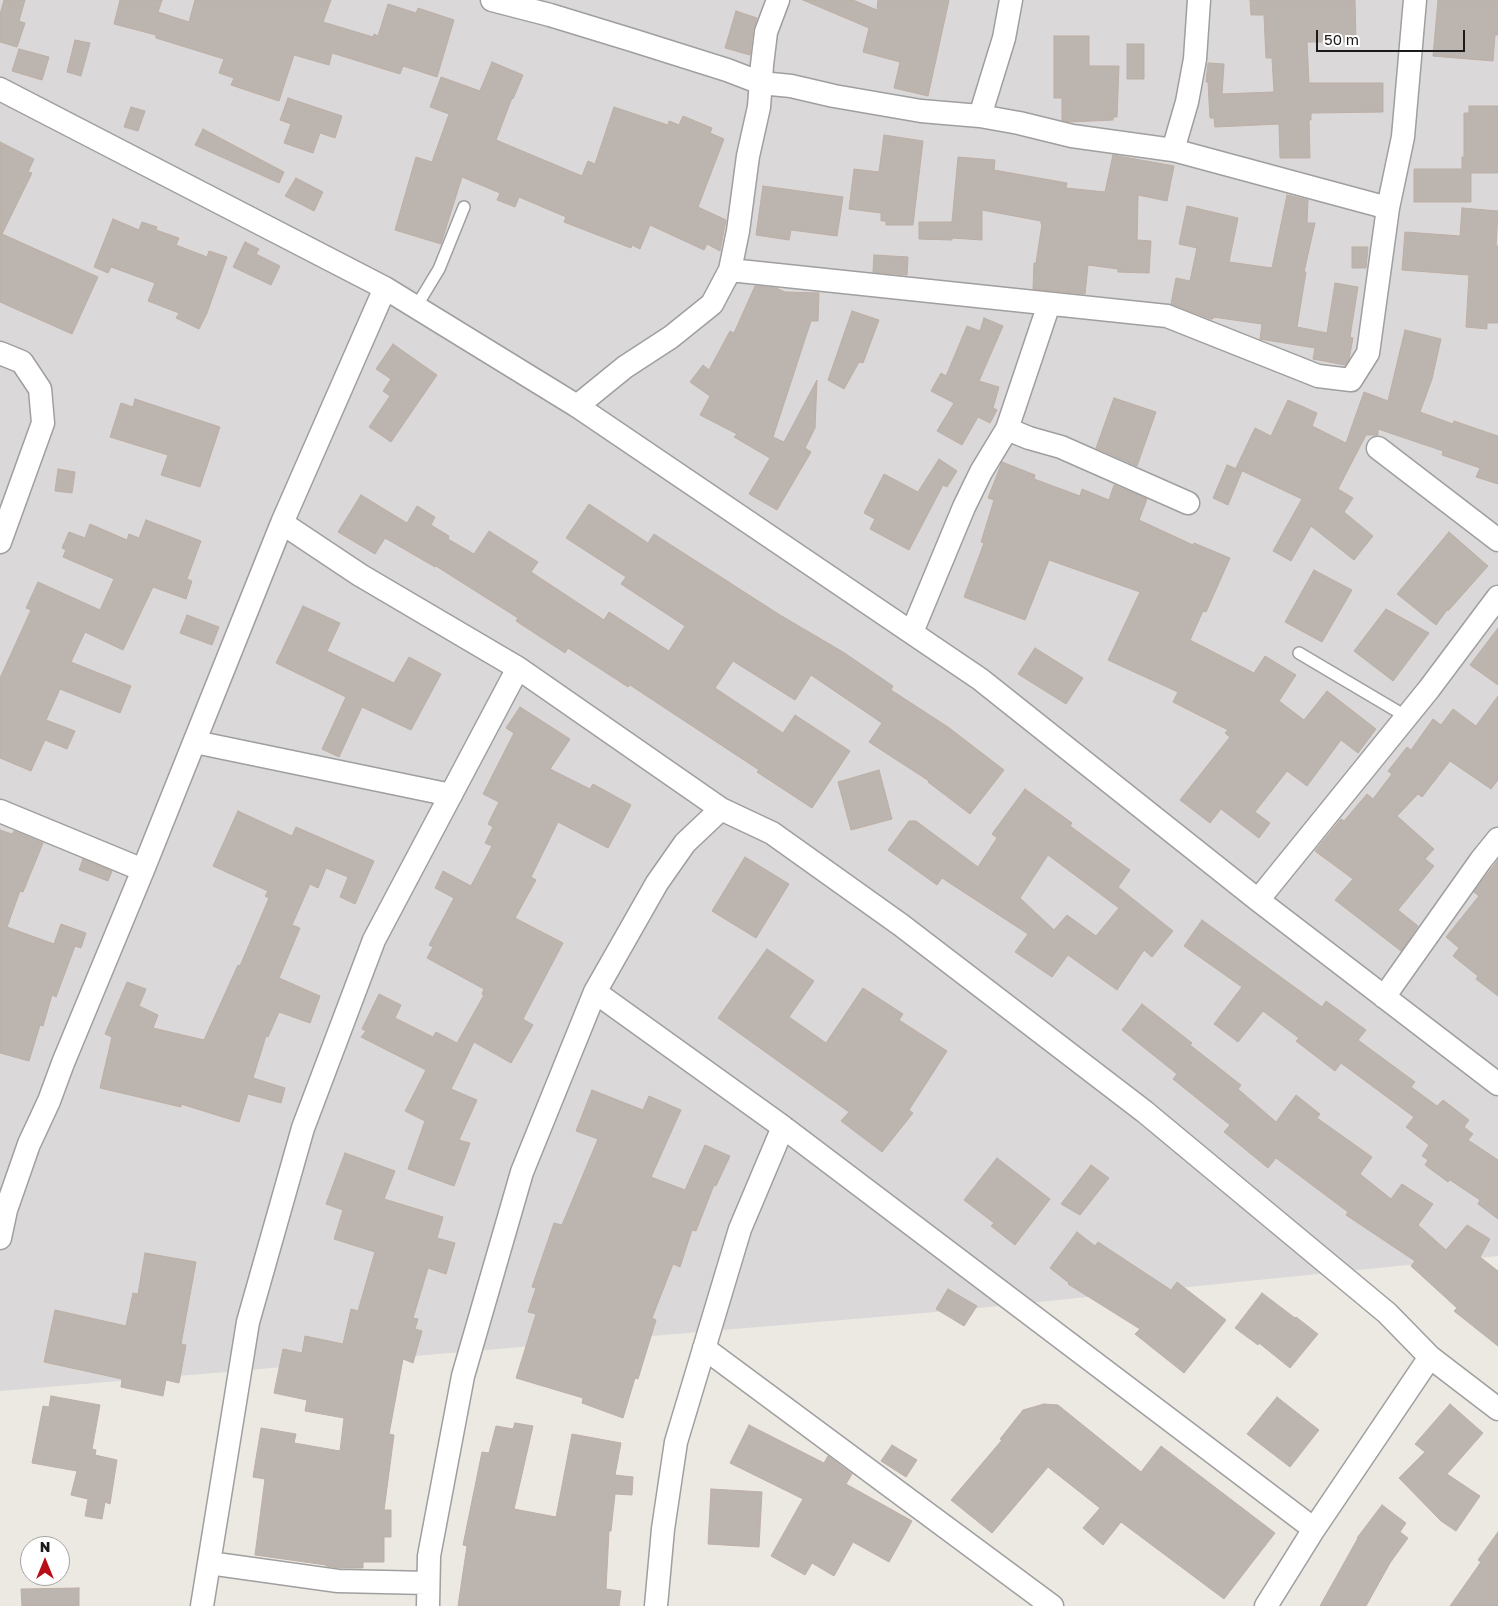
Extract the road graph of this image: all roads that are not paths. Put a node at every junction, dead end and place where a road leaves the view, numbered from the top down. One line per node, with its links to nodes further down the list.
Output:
1 (492, 0): 6 (street)
2 (778, 0): 6 (street)
3 (1011, 0): 8 (street)
4 (1199, 0): 9 (street)
5 (1415, 0): 11 (street)
6 (761, 83): 8 (street); 12 (street)
7 (0, 89): 13 (street)
8 (980, 116): 9 (street)
9 (1173, 150): 11 (street)
10 (464, 207): 15 (lane)
11 (1388, 208): 14 (street)
12 (730, 270): 14 (street); 17 (street)
13 (385, 288): 15 (street); 21 (street)
14 (1049, 304): 18 (street)
15 (416, 307): 17 (street)
16 (0, 353): 23 (street)
17 (577, 406): 25 (street)
18 (1006, 429): 20 (street); 25 (street)
19 (1378, 448): 22 (street)
20 (1188, 503)
21 (282, 524): 27 (street); 29 (street)
22 (1498, 540)
23 (0, 542)
24 (1498, 597): 28 (street)
25 (912, 632): 35 (street)
26 (1299, 653): 28 (lane)
27 (518, 668): 30 (street); 31 (street)
28 (1407, 717): 35 (street)
29 (195, 742): 30 (street); 34 (street)
30 (451, 795): 45 (street)
31 (721, 809): 36 (street); 42 (street)
32 (0, 811): 34 (street)
33 (1498, 840): 37 (street)
34 (143, 870): 40 (street)
35 (1258, 900): 37 (street)
36 (595, 992): 39 (street); 46 (street)
37 (1384, 997): 38 (street)
38 (1498, 1084)
39 (783, 1127): 41 (street); 44 (street)
40 (0, 1238)
41 (704, 1348): 49 (street); 50 (street)
42 (1430, 1357): 43 (street); 44 (street)
43 (1498, 1408)
44 (1314, 1528): 51 (street)
45 (209, 1563): 46 (street); 47 (street)
46 (428, 1583): 48 (street)
47 (202, 1606)
48 (428, 1606)
49 (656, 1606)
50 (1052, 1606)
51 (1266, 1606)

